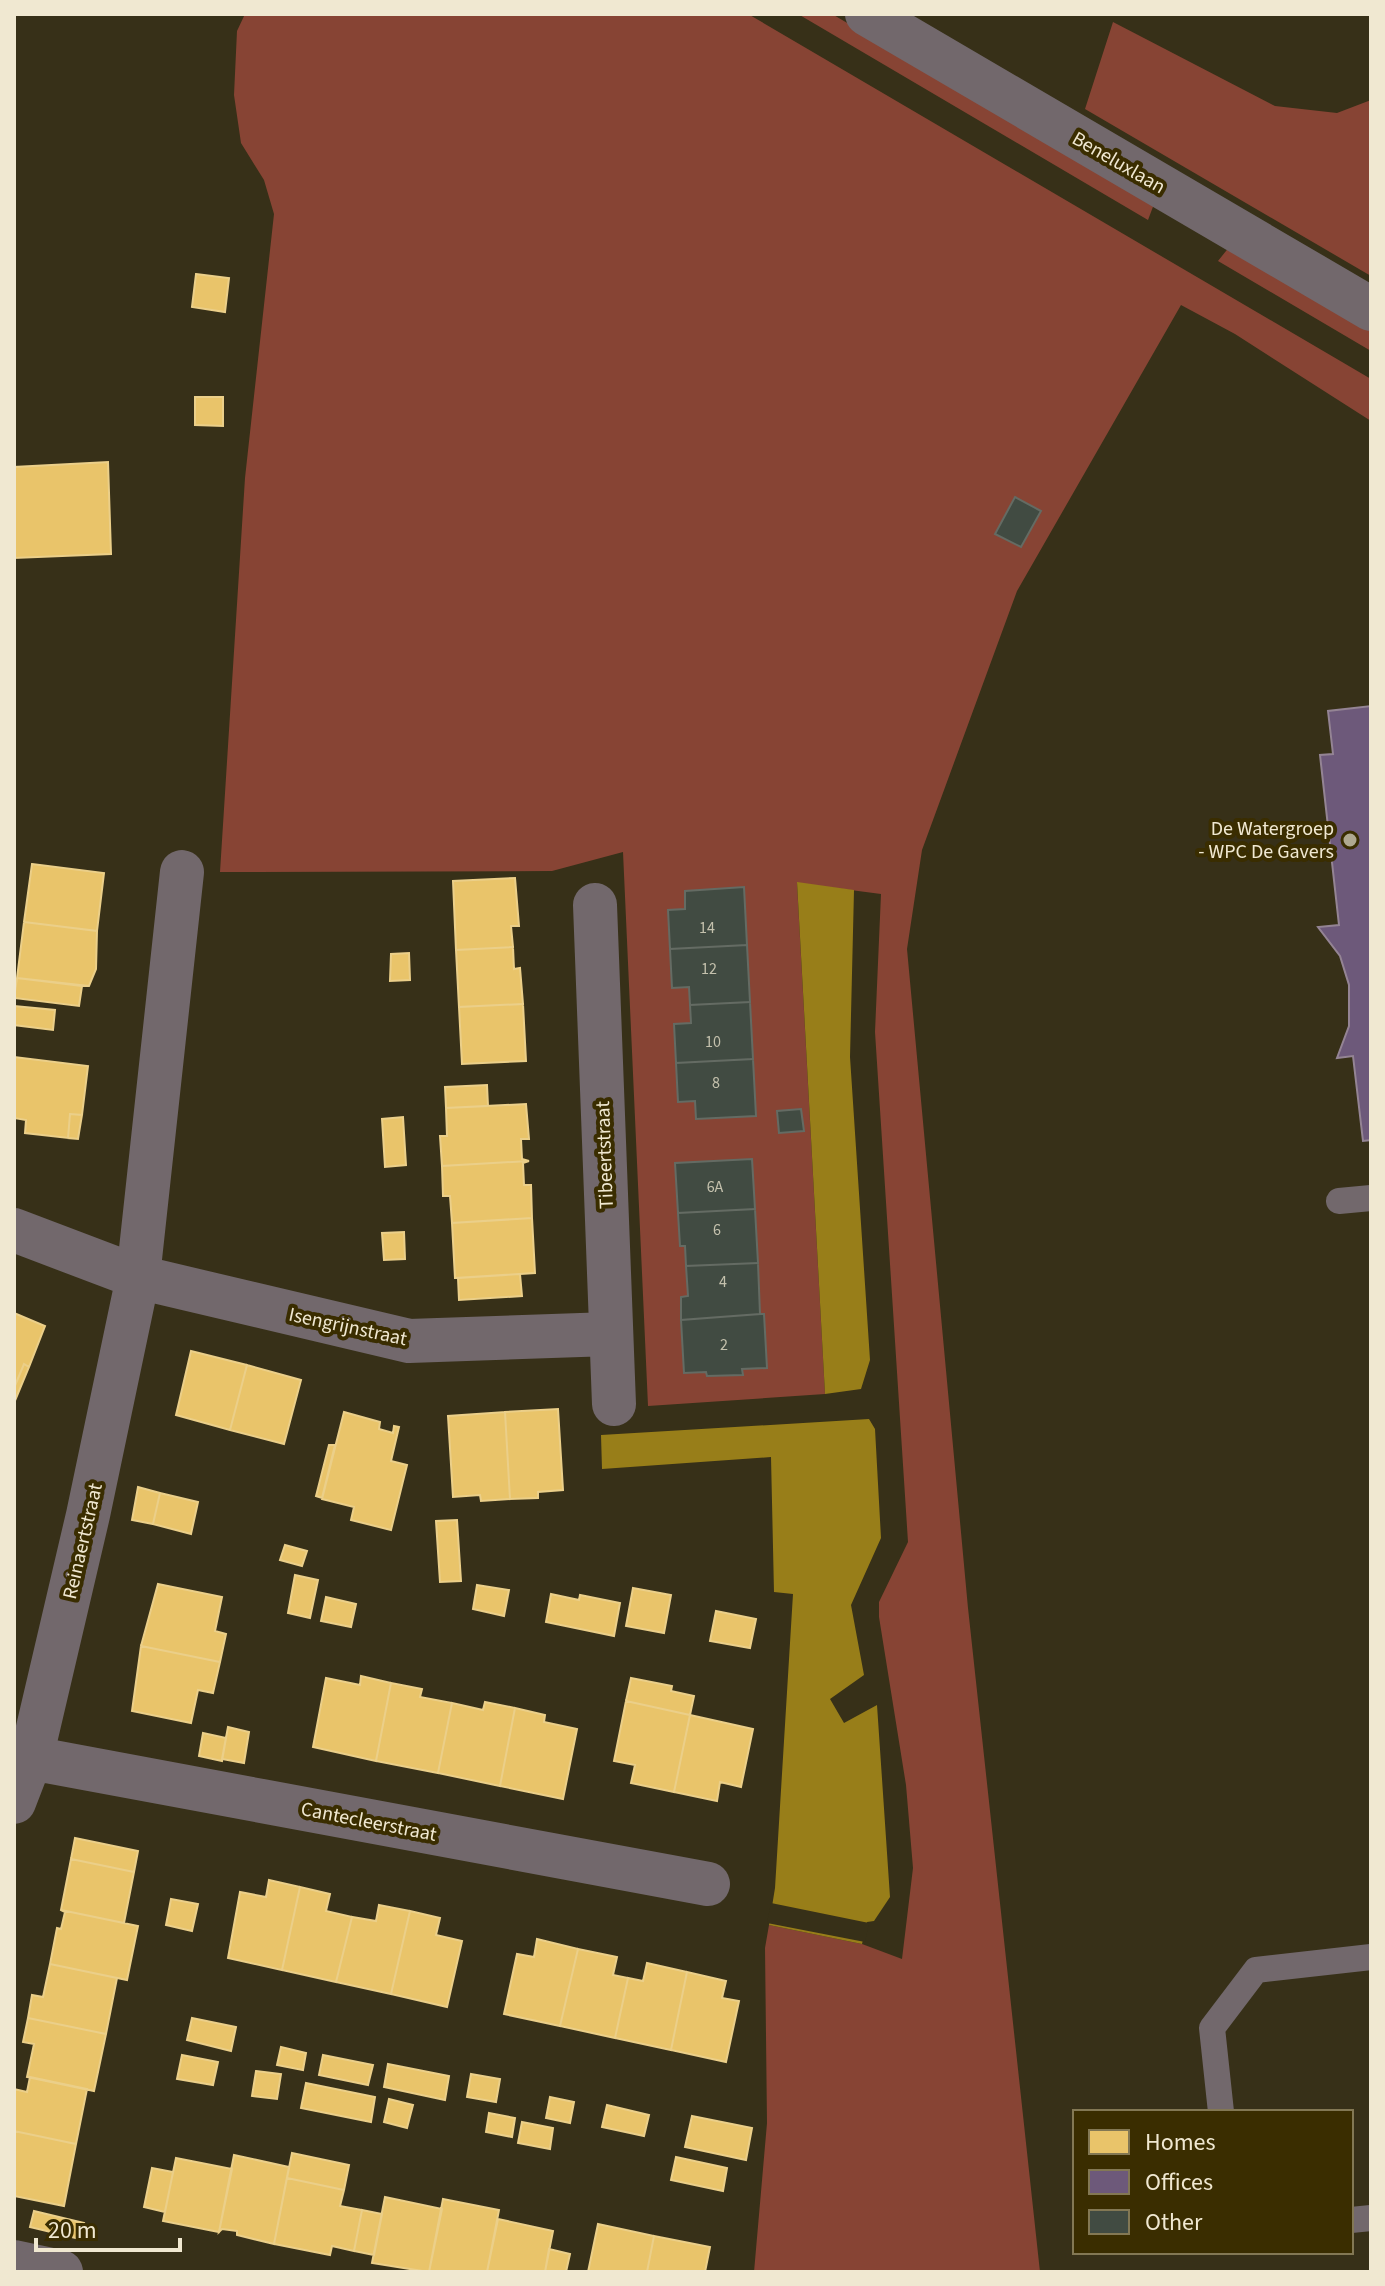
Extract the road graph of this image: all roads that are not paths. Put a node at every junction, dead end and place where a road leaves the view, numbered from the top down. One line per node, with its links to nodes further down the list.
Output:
1 (867, 14): 2 (street, Beneluxlaan)
2 (1371, 309)
3 (182, 872): 8 (street)
4 (595, 905): 9 (street, Tibeertstraat)
5 (1371, 1198): 6 (lane)
6 (1339, 1201)
7 (14, 1230): 8 (street, Isengrijnstraat)
8 (138, 1277): 9 (street, Isengrijnstraat); 11 (street, Reinaertstraat)
9 (610, 1334): 10 (street, Tibeertstraat)
10 (614, 1404)
11 (31, 1758): 12 (street, Reinaertstraat); 13 (street, Cantecleerstraat)
12 (14, 1802)
13 (708, 1884)
14 (1371, 1957): 15 (lane)
15 (1221, 2110)
16 (14, 2262): 17 (street)
17 (61, 2272)

